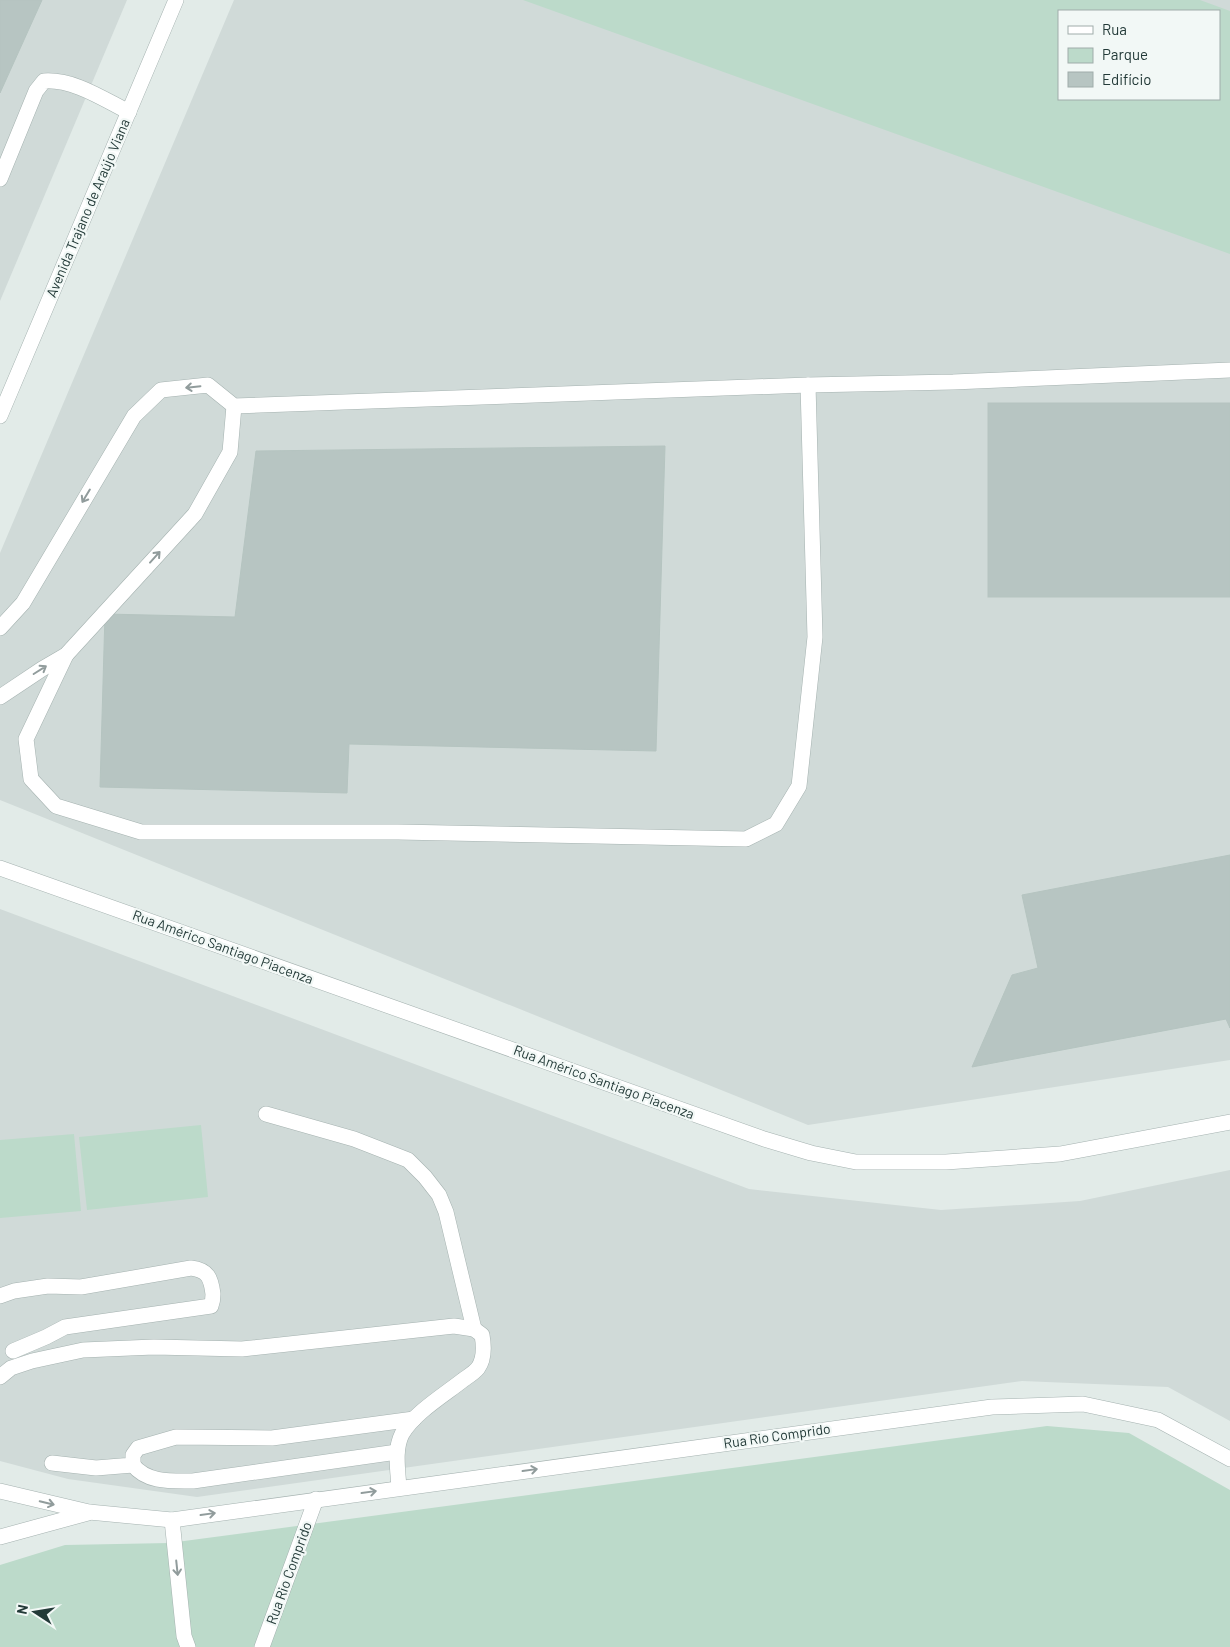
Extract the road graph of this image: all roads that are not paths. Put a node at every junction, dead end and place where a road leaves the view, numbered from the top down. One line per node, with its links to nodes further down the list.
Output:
1 (176, 0): 2 (street, Avenida Trajano de Araújo Viana)
2 (129, 112): 3 (street); 7 (street, Avenida Trajano de Araújo Viana)
3 (0, 179)
4 (1230, 370): 5 (street)
5 (808, 385): 6 (street); 9 (street)
6 (234, 406): 8 (street, one-way to 8); 9 (street, one-way to 6)
7 (0, 416)
8 (0, 628)
9 (66, 655): 10 (street, one-way to 9)
10 (0, 698)
11 (0, 868): 13 (street, Rua Américo Santiago Piacenza)
12 (266, 1114): 15 (street)
13 (1230, 1122)
14 (0, 1296): 16 (street)
15 (474, 1329): 17 (street); 19 (street)
16 (7, 1347): 17 (street)
17 (32, 1361): 18 (street)
18 (0, 1377)
19 (414, 1419): 20 (street); 23 (street)
20 (397, 1452): 23 (street); 24 (street)
21 (1230, 1459): 24 (street, Rua Rio Comprido, one-way to 21)
22 (52, 1463): 23 (street)
23 (133, 1465)
24 (400, 1488): 26 (street, Rua Rio Comprido, one-way to 24)
25 (0, 1492): 27 (street, Rua Rio Comprido, one-way to 27)
26 (316, 1499): 28 (street, Rua Rio Comprido, one-way to 26); 31 (street, Rua Rio Comprido)
27 (89, 1512): 28 (street, Rua Rio Comprido); 29 (street)
28 (172, 1520): 30 (street, one-way to 30)
29 (0, 1537)
30 (188, 1647)
31 (262, 1647)

